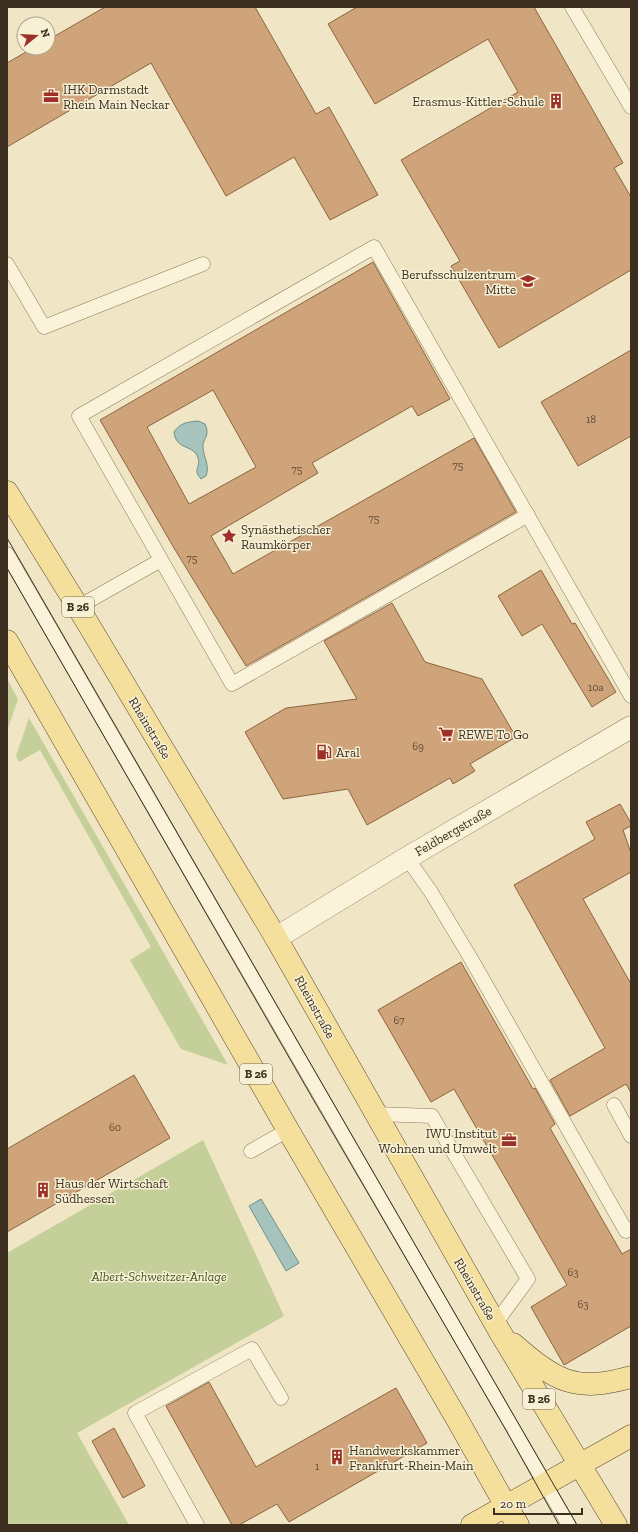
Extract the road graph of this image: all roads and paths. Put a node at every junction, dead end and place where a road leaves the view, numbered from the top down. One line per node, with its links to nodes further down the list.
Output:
1 (572, 7): 2 (lane)
2 (631, 107)
3 (7, 264): 4 (lane)
4 (203, 264)
5 (7, 492): 9 (main road, Rheinstraße / B 26)
6 (528, 515): 8 (lane); 8 (lane); 11 (lane)
7 (7, 554): 26 (lane)
8 (161, 560): 9 (lane)
9 (78, 607): 14 (main road, Rheinstraße / B 26)
10 (7, 641): 17 (main road, B 26)
11 (631, 696)
12 (631, 727): 13 (street, Feldbergstraße)
13 (408, 858): 14 (street, Feldbergstraße); 20 (lane)
14 (276, 938): 16 (main road, Rheinstraße / B 26)
15 (614, 1105): 18 (lane)
16 (376, 1114): 21 (main road, Rheinstraße / B 26); 21 (lane)
17 (288, 1130): 19 (lane); 27 (main road, B 26)
18 (631, 1136)
19 (251, 1151)
20 (631, 1229)
21 (497, 1328): 22 (main road); 25 (main road, Rheinstraße / B 26)
22 (631, 1377)
23 (281, 1398): 28 (lane)
24 (631, 1436): 25 (main road)
25 (579, 1465): 26 (main road); 32 (main road, Rheinstraße / B 26)
26 (545, 1485): 27 (main road); 31 (lane)
27 (506, 1506): 29 (main road); 30 (main road, B 26)
28 (197, 1525)
29 (472, 1525)
30 (518, 1525)
31 (568, 1525)
32 (616, 1525)

